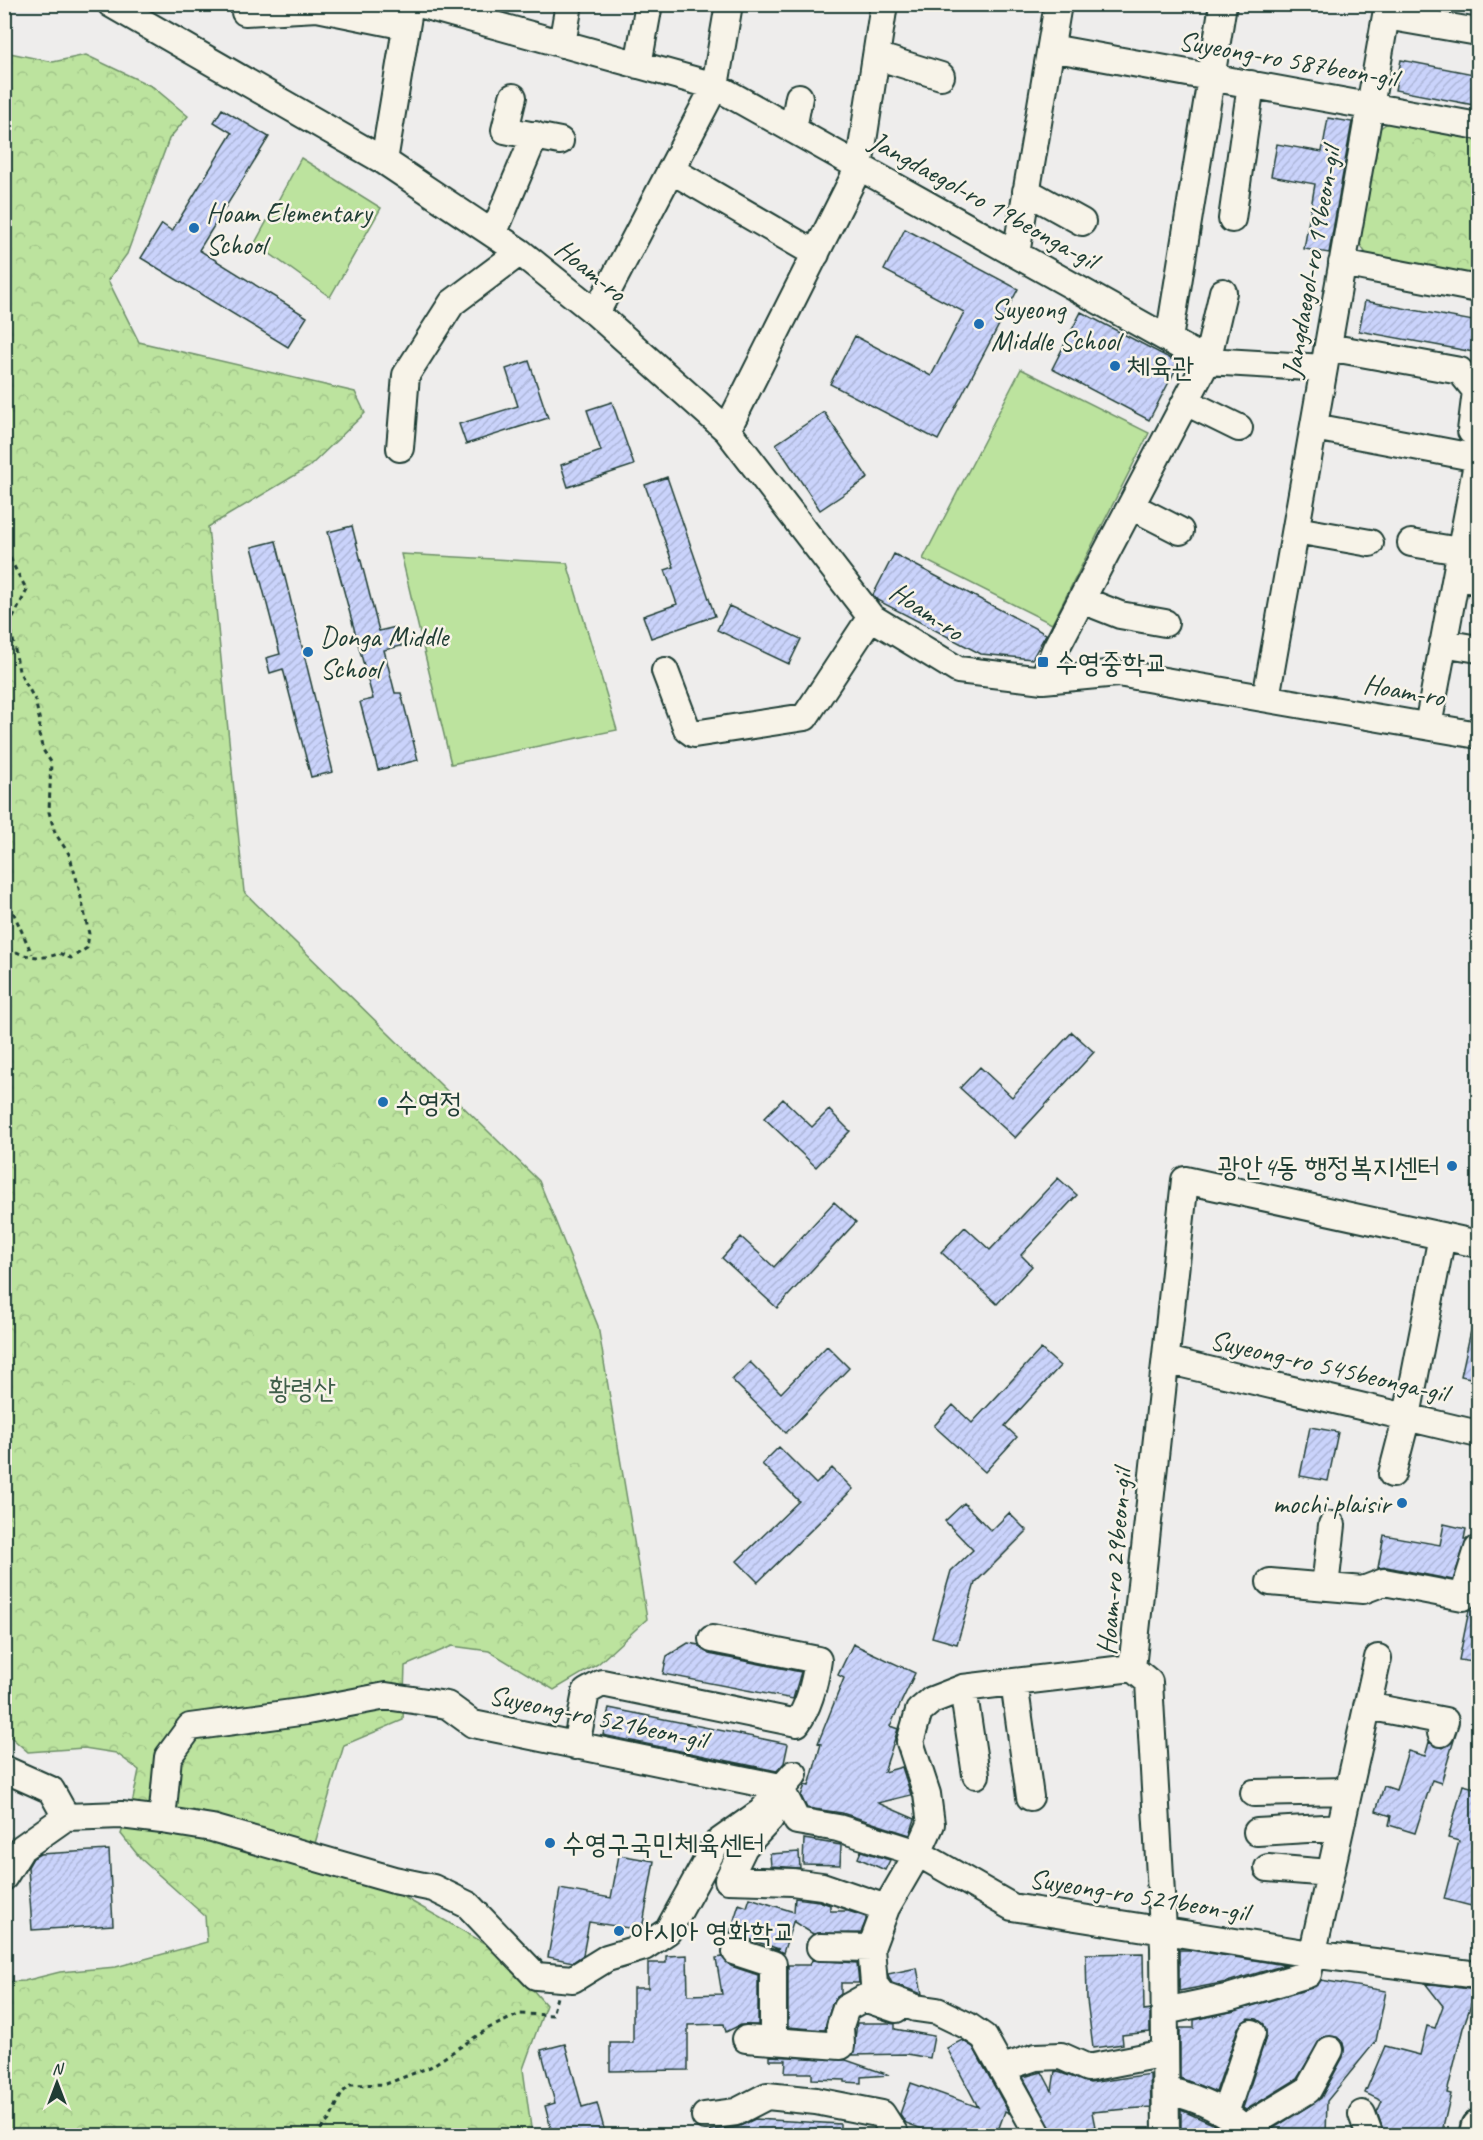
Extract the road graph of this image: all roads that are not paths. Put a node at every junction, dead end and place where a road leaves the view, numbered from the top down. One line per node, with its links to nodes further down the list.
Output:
1 (569, 4): 14 (street)
2 (649, 4): 17 (street)
3 (729, 4): 21 (street)
4 (884, 4): 16 (street)
5 (1058, 4): 15 (street)
6 (1223, 4): 19 (street)
7 (317, 6): 9 (street, Jangdaegol-ro 19beonga-gil); 11 (street, Jangdaegol-ro 19beonga-gil)
8 (125, 8): 29 (street, Hoam-ro)
9 (245, 8)
10 (1387, 10): 13 (street); 24 (street, Jangdaegol-ro 19beon-gil)
11 (412, 12): 12 (street, Jangdaegol-ro 19beonga-gil); 29 (street)
12 (486, 13): 14 (street, Jangdaegol-ro 19beonga-gil)
13 (1479, 32)
14 (562, 44): 17 (street, Jangdaegol-ro 19beonga-gil)
15 (1051, 48): 19 (street, Suyeong-ro 587beon-gil); 32 (street)
16 (876, 56): 18 (street); 30 (street)
17 (638, 65): 21 (street, Jangdaegol-ro 19beonga-gil)
18 (941, 75)
19 (1211, 77): 20 (street, Suyeong-ro 587beon-gil); 43 (street)
20 (1251, 84): 24 (street, Suyeong-ro 587beon-gil); 33 (street)
21 (715, 86): 26 (street, Jangdaegol-ro 19beonga-gil); 31 (street)
22 (513, 97): 27 (street)
23 (799, 97): 26 (street)
24 (1370, 106): 25 (street, Suyeong-ro 587beon-gil); 39 (street, Jangdaegol-ro 19beon-gil)
25 (1479, 126)
26 (793, 129): 30 (street, Jangdaegol-ro 19beonga-gil)
27 (535, 135): 28 (street); 35 (street)
28 (560, 141)
29 (384, 161): 35 (street, Hoam-ro)
30 (860, 166): 37 (street); 38 (street, Jangdaegol-ro 19beonga-gil)
31 (670, 170): 37 (street); 42 (street)
32 (1026, 191): 34 (street); 38 (street)
33 (1232, 219)
34 (1083, 222)
35 (494, 232): 36 (street, Hoam-ro)
36 (520, 252): 42 (street, Hoam-ro); 51 (street)
37 (816, 254): 49 (street)
38 (1016, 254): 43 (street, Jangdaegol-ro 19beonga-gil)
39 (1342, 264): 40 (street); 44 (street, Jangdaegol-ro 19beon-gil)
40 (1479, 289)
41 (1223, 292): 45 (street)
42 (596, 313): 49 (street, Hoam-ro)
43 (1169, 339): 45 (street, Jangdaegol-ro 19beonga-gil)
44 (1326, 357): 45 (street, Jangdaegol-ro 19beonga-gil); 47 (street, Jangdaegol-ro 19beon-gil); 50 (street, Jangdaegol-ro 19beonga-gil)
45 (1208, 361): 46 (street)
46 (1186, 402): 48 (street); 53 (street)
47 (1314, 427): 52 (street); 54 (street, Jangdaegol-ro 19beon-gil)
48 (1239, 428)
49 (727, 430): 60 (street, Hoam-ro)
50 (1471, 431)
51 (400, 448)
52 (1478, 458): 58 (street)
53 (1131, 506): 55 (street); 59 (street)
54 (1296, 530): 56 (street); 66 (street, Jangdaegol-ro 19beon-gil)
55 (1180, 531)
56 (1370, 543)
57 (1411, 543): 58 (street)
58 (1465, 569): 62 (street)
59 (1082, 600): 61 (street); 65 (street)
60 (871, 617): 64 (street); 65 (street, Hoam-ro)
61 (1165, 623)
62 (1443, 643): 63 (street); 67 (street)
63 (1479, 650)
64 (665, 671)
65 (1042, 680): 66 (street, Hoam-ro)
66 (1266, 698): 67 (street, Hoam-ro)
67 (1428, 726): 68 (street, Hoam-ro)
68 (1479, 735)
69 (1442, 1236): 70 (street); 71 (street, Hoam-ro 29beon-gil); 72 (street)
70 (1479, 1244)
71 (1166, 1360): 72 (street, Suyeong-ro 545beonga-gil); 81 (street, Hoam-ro 29beon-gil)
72 (1407, 1416): 73 (street, Suyeong-ro 545beonga-gil); 74 (street)
73 (1479, 1434)
74 (1392, 1474)
75 (1332, 1525): 78 (street)
76 (1478, 1555): 78 (street)
77 (1270, 1582): 78 (street)
78 (1325, 1587)
79 (712, 1639): 86 (street)
80 (1378, 1658): 84 (street)
81 (1132, 1668): 82 (street); 102 (street, Hoam-ro 29beon-gil)
82 (1014, 1682): 83 (street); 92 (street)
83 (963, 1688): 88 (street); 97 (street)
84 (1367, 1706): 85 (street); 90 (street)
85 (1441, 1733)
86 (576, 1746): 89 (street, Suyeong-ro 521beon-gil); 94 (street, Suyeong-ro 521beon-gil)
87 (4, 1769): 93 (street)
88 (976, 1775)
89 (787, 1780): 94 (street); 97 (street, Suyeong-ro 521beon-gil); 101 (street)
90 (1348, 1791): 91 (street); 95 (street)
91 (1254, 1793)
92 (1030, 1797)
93 (66, 1817): 94 (street); 100 (street)
94 (162, 1820)
95 (1340, 1827): 96 (street); 99 (street)
96 (1257, 1832)
97 (918, 1853): 101 (street); 102 (street, Suyeong-ro 521beon-gil)
98 (1268, 1869): 99 (street)
99 (1329, 1873): 106 (street)
100 (4, 1877)
101 (886, 1908): 104 (street)
102 (1163, 1931): 106 (street, Suyeong-ro 521beon-gil); 109 (street, Hoam-ro 29beon-gil)
103 (820, 1947): 104 (street)
104 (872, 1948): 108 (street)
105 (736, 1952): 112 (street)
106 (1311, 1954): 107 (street, Suyeong-ro 521beon-gil); 109 (street)
107 (1479, 1975)
108 (937, 2011): 112 (street); 115 (street)
109 (1165, 2011): 114 (street, Hoam-ro 29beon-gil)
110 (1252, 2034): 119 (street)
111 (746, 2038): 112 (street)
112 (773, 2040)
113 (1330, 2050): 119 (street)
114 (1165, 2053): 115 (street); 116 (street, Hoam-ro 29beon-gil)
115 (1002, 2068): 121 (street)
116 (1166, 2090): 119 (street); 122 (street, Hoam-ro 29beon-gil)
117 (705, 2116): 120 (street)
118 (1479, 2127): 123 (main road)
119 (1240, 2128)
120 (896, 2136)
121 (1040, 2136)
122 (1166, 2136)
123 (1476, 2136)

